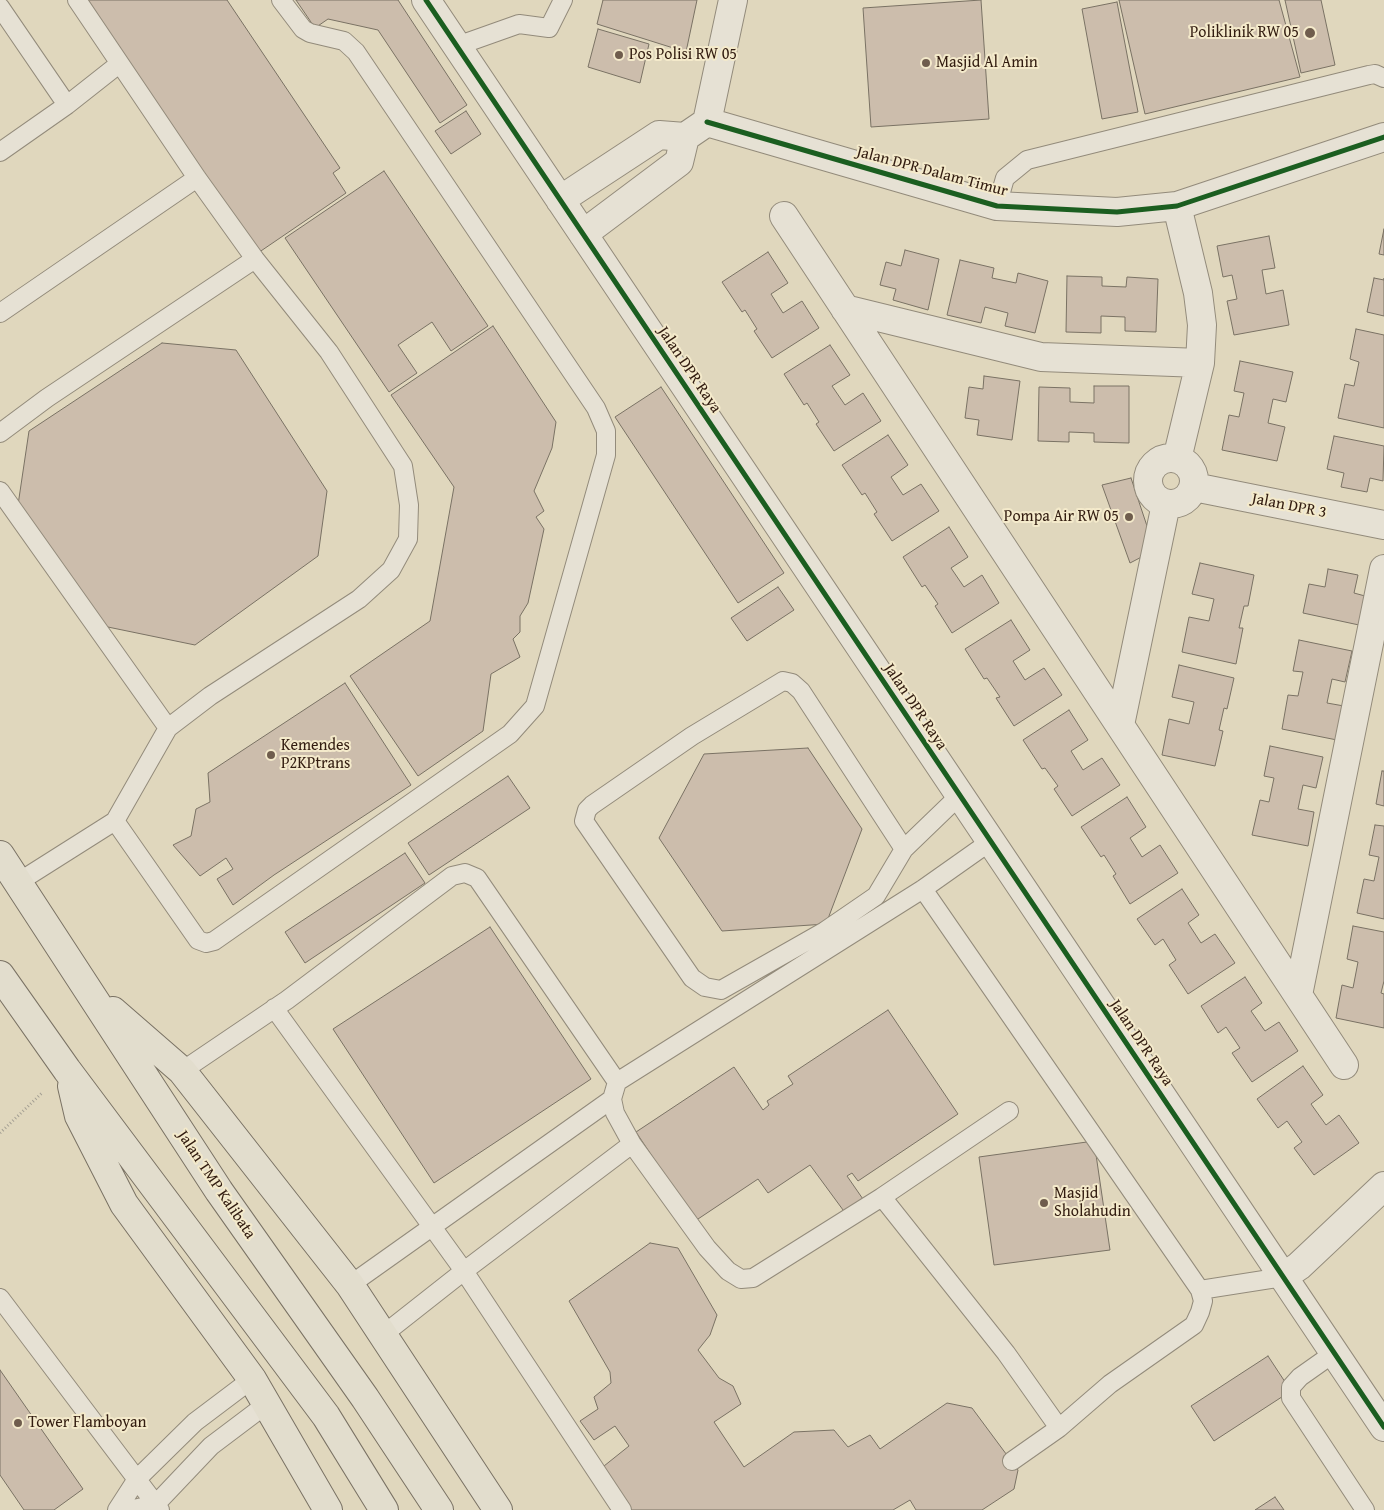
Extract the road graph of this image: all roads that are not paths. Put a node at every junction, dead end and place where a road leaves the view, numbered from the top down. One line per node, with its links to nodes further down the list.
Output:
1 (77, 0): 8 (lane)
2 (281, 0): 34 (lane)
3 (426, 0): 7 (street, Jalan DPR Raya)
4 (562, 0): 7 (lane)
5 (0, 7): 10 (lane)
6 (732, 9): 11 (street)
7 (457, 46): 15 (street, Jalan DPR Raya)
8 (119, 64): 10 (lane); 14 (lane)
9 (1384, 78): 16 (lane)
10 (67, 105): 13 (lane)
11 (696, 130): 15 (street, Jalan DPR Dalam Timur); 16 (street, Jalan DPR Dalam Timur); 19 (street)
12 (1384, 138): 17 (street, Jalan DPR Dalam Timur)
13 (0, 152)
14 (197, 178): 20 (lane); 22 (lane)
15 (560, 200): 19 (street, Jalan DPR Raya)
16 (997, 206): 17 (street, Jalan DPR Dalam Timur)
17 (1177, 206): 23 (street)
18 (784, 216): 21 (street)
19 (583, 234): 33 (street, Jalan DPR Raya)
20 (255, 259): 24 (lane); 32 (lane)
21 (845, 308): 23 (street); 31 (street)
22 (0, 313)
23 (1200, 363): 25 (street)
24 (0, 433)
25 (1177, 458): 26 (street); 28 (street)
26 (1194, 487): 28 (street); 29 (street, Jalan DPR 3)
27 (0, 491): 32 (lane)
28 (1166, 504): 31 (street)
29 (1384, 525)
30 (1384, 569): 42 (street)
31 (1120, 725): 42 (street)
32 (168, 728): 34 (lane)
33 (960, 795): 35 (street, Jalan DPR Raya); 36 (lane)
34 (115, 821): 38 (lane)
35 (990, 841): 39 (lane); 55 (street, Jalan DPR Raya)
36 (904, 849): 36 (lane)
37 (0, 855): 38 (main road, Jalan TMP Kalibata)
38 (17, 883): 41 (main road, Jalan TMP Kalibata)
39 (922, 889): 47 (lane); 57 (lane)
40 (0, 975): 45 (main road)
41 (89, 990): 46 (main road); 72 (main road, Jalan TMP Kalibata)
42 (1298, 995): 44 (street)
43 (274, 1008): 46 (lane); 47 (lane); 53 (lane)
44 (1344, 1065)
45 (68, 1070): 61 (main road); 71 (main road)
46 (182, 1071): 56 (main road)
47 (616, 1082): 48 (lane)
48 (612, 1099): 50 (lane); 53 (lane)
49 (1009, 1111): 52 (lane)
50 (632, 1144): 52 (lane); 54 (lane)
51 (1384, 1186): 55 (street)
52 (882, 1196): 64 (lane)
53 (432, 1228): 54 (lane); 56 (lane)
54 (464, 1271): 59 (lane); 74 (lane)
55 (1283, 1277): 57 (lane); 60 (street, Jalan DPR Raya)
56 (350, 1285): 59 (main road)
57 (1200, 1290): 64 (lane)
58 (0, 1298): 66 (lane)
59 (384, 1334): 73 (main road)
60 (1334, 1353): 63 (street, Jalan DPR Raya); 75 (lane)
61 (252, 1378): 62 (main road); 66 (lane)
62 (268, 1403): 67 (lane); 70 (main road)
63 (1384, 1427)
64 (1059, 1428): 65 (lane)
65 (1012, 1461)
66 (137, 1478): 67 (lane); 68 (lane)
67 (158, 1507): 69 (lane)
68 (117, 1510)
69 (129, 1510)
70 (328, 1510)
71 (384, 1510)
72 (439, 1510)
73 (498, 1510)
74 (622, 1510)
75 (1365, 1510)

